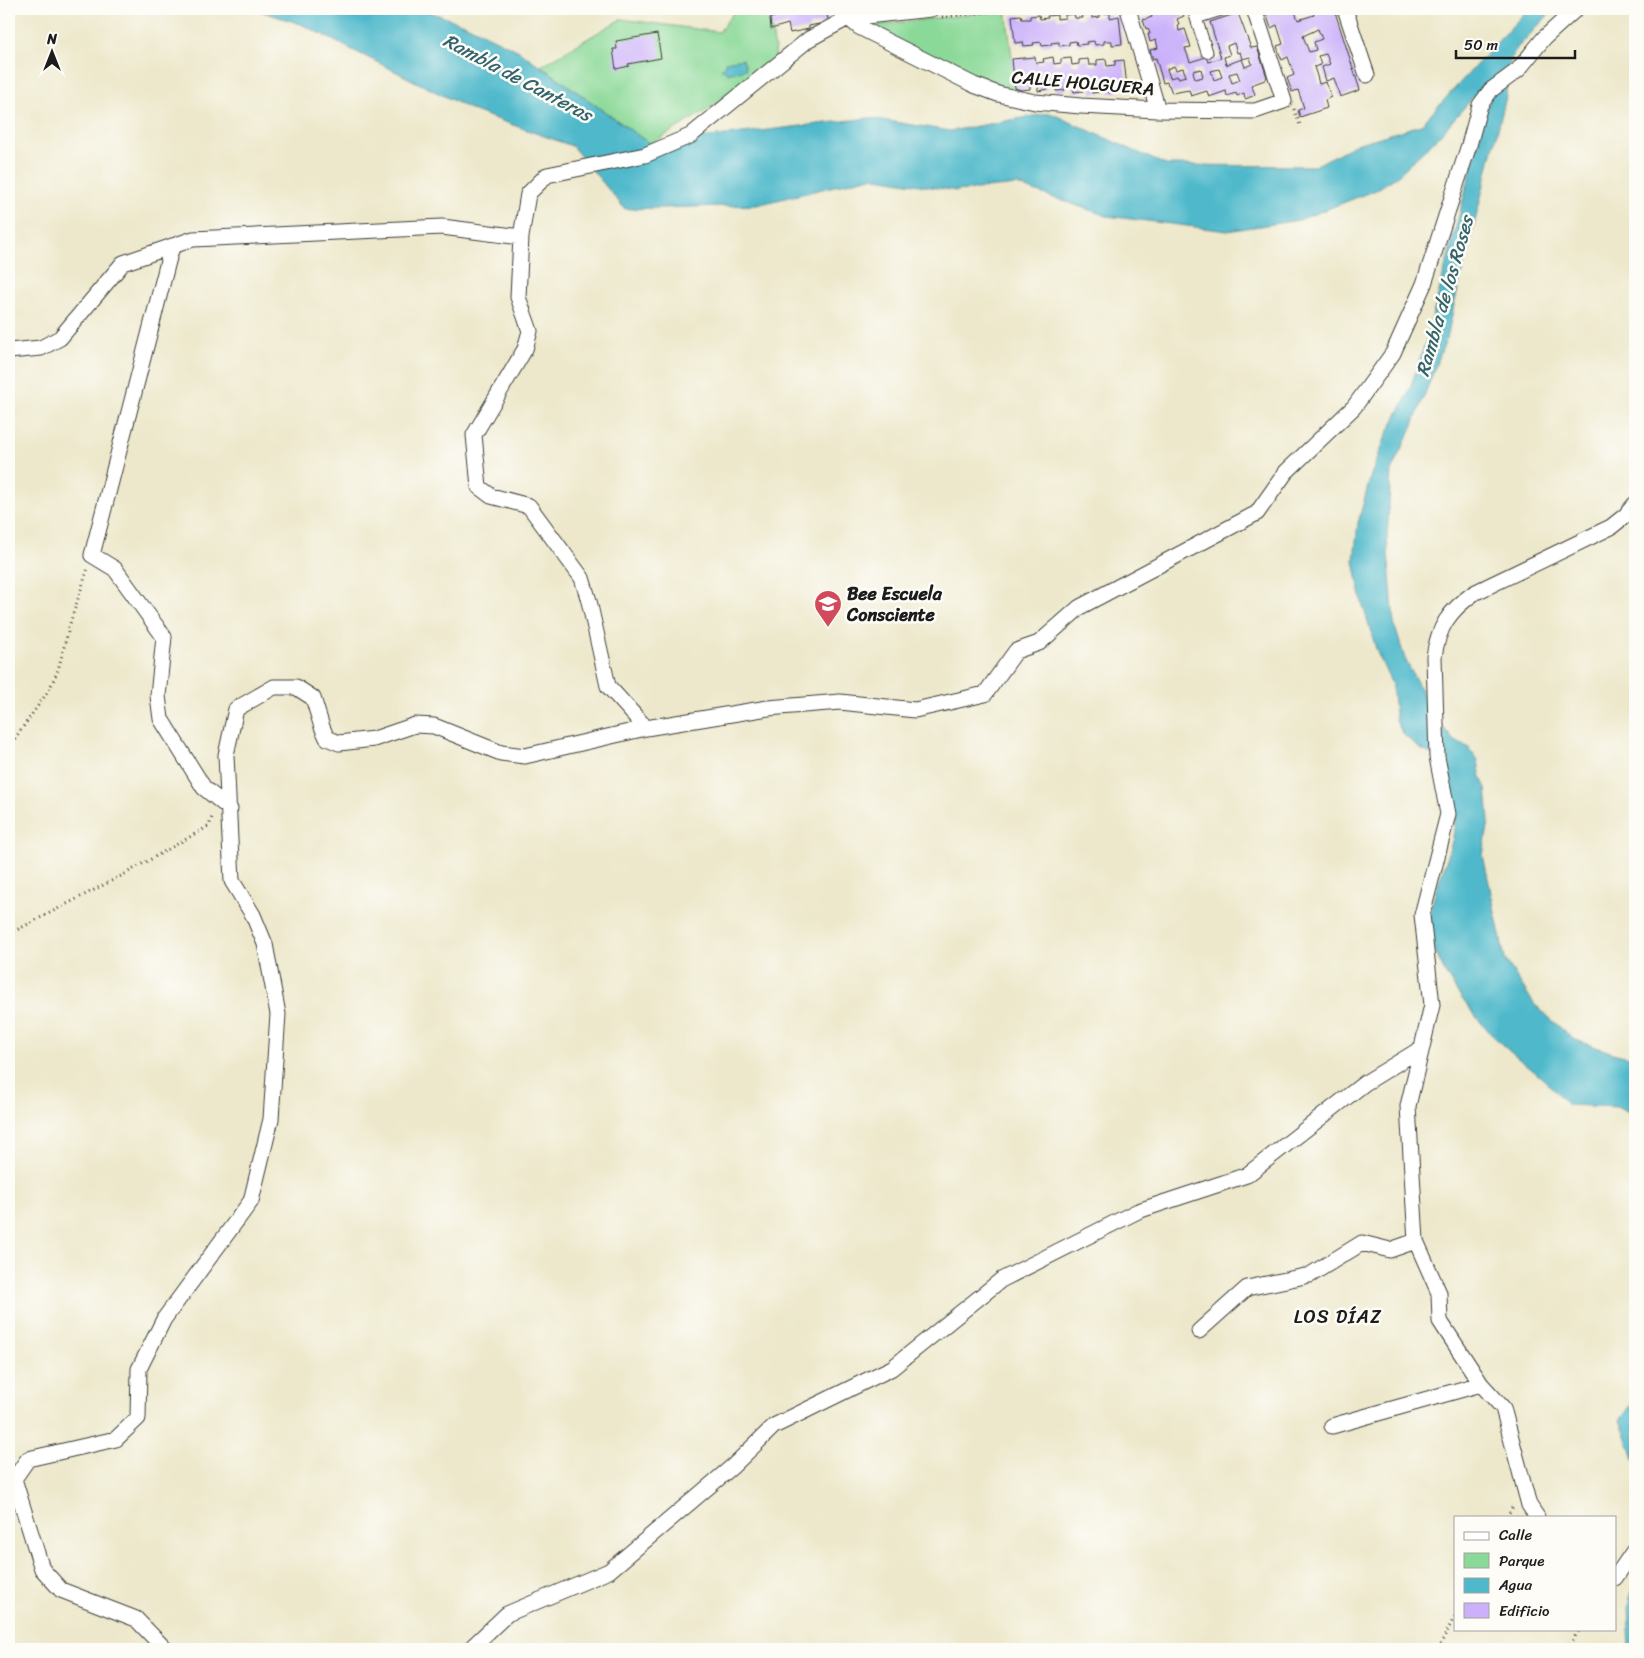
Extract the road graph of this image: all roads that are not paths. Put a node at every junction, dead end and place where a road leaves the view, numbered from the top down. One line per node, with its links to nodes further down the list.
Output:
1 (921, 9): 7 (street)
2 (1128, 9): 11 (street)
3 (1224, 9): 8 (street)
4 (1254, 9): 11 (street, CALLE HOLGUERA)
5 (1345, 9): 10 (street)
6 (1576, 9): 16 (street)
7 (844, 13): 11 (street, CALLE HOLGUERA); 12 (street)
8 (1195, 13): 9 (street)
9 (1207, 52)
10 (1367, 75)
11 (1158, 110)
12 (521, 237): 13 (street); 16 (street)
13 (172, 246): 14 (street); 17 (street)
14 (9, 351)
15 (1635, 504): 18 (street)
16 (646, 728): 17 (street)
17 (230, 809): 26 (street)
18 (1422, 1048): 19 (street); 27 (street)
19 (1416, 1241): 20 (street); 21 (street)
20 (1200, 1331)
21 (1480, 1384): 22 (street); 23 (street)
22 (1332, 1426)
23 (1536, 1516)
24 (1635, 1549): 25 (street)
25 (1616, 1577)
26 (165, 1649)
27 (470, 1649)

